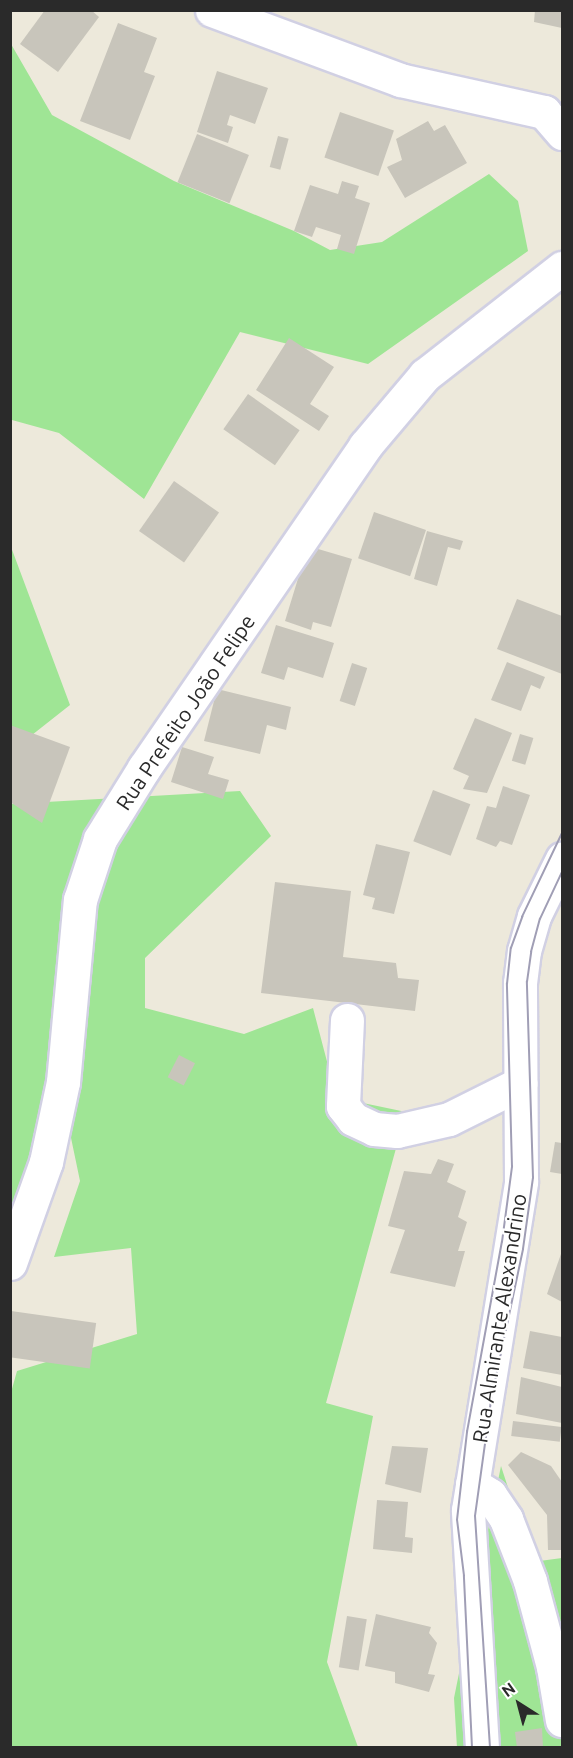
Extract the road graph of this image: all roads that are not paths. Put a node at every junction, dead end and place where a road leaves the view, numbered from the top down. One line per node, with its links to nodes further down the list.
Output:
1 (212, 10): 2 (street)
2 (562, 133)
3 (562, 268): 7 (street, Rua Prefeito João Felipe)
4 (562, 859): 6 (street, Rua Almirante Alexandrino)
5 (346, 1020): 6 (street)
6 (521, 1083): 8 (street, Rua Almirante Alexandrino)
7 (10, 1263)
8 (472, 1484): 9 (street); 10 (street, Rua Almirante Alexandrino)
9 (562, 1720)
10 (482, 1748)

